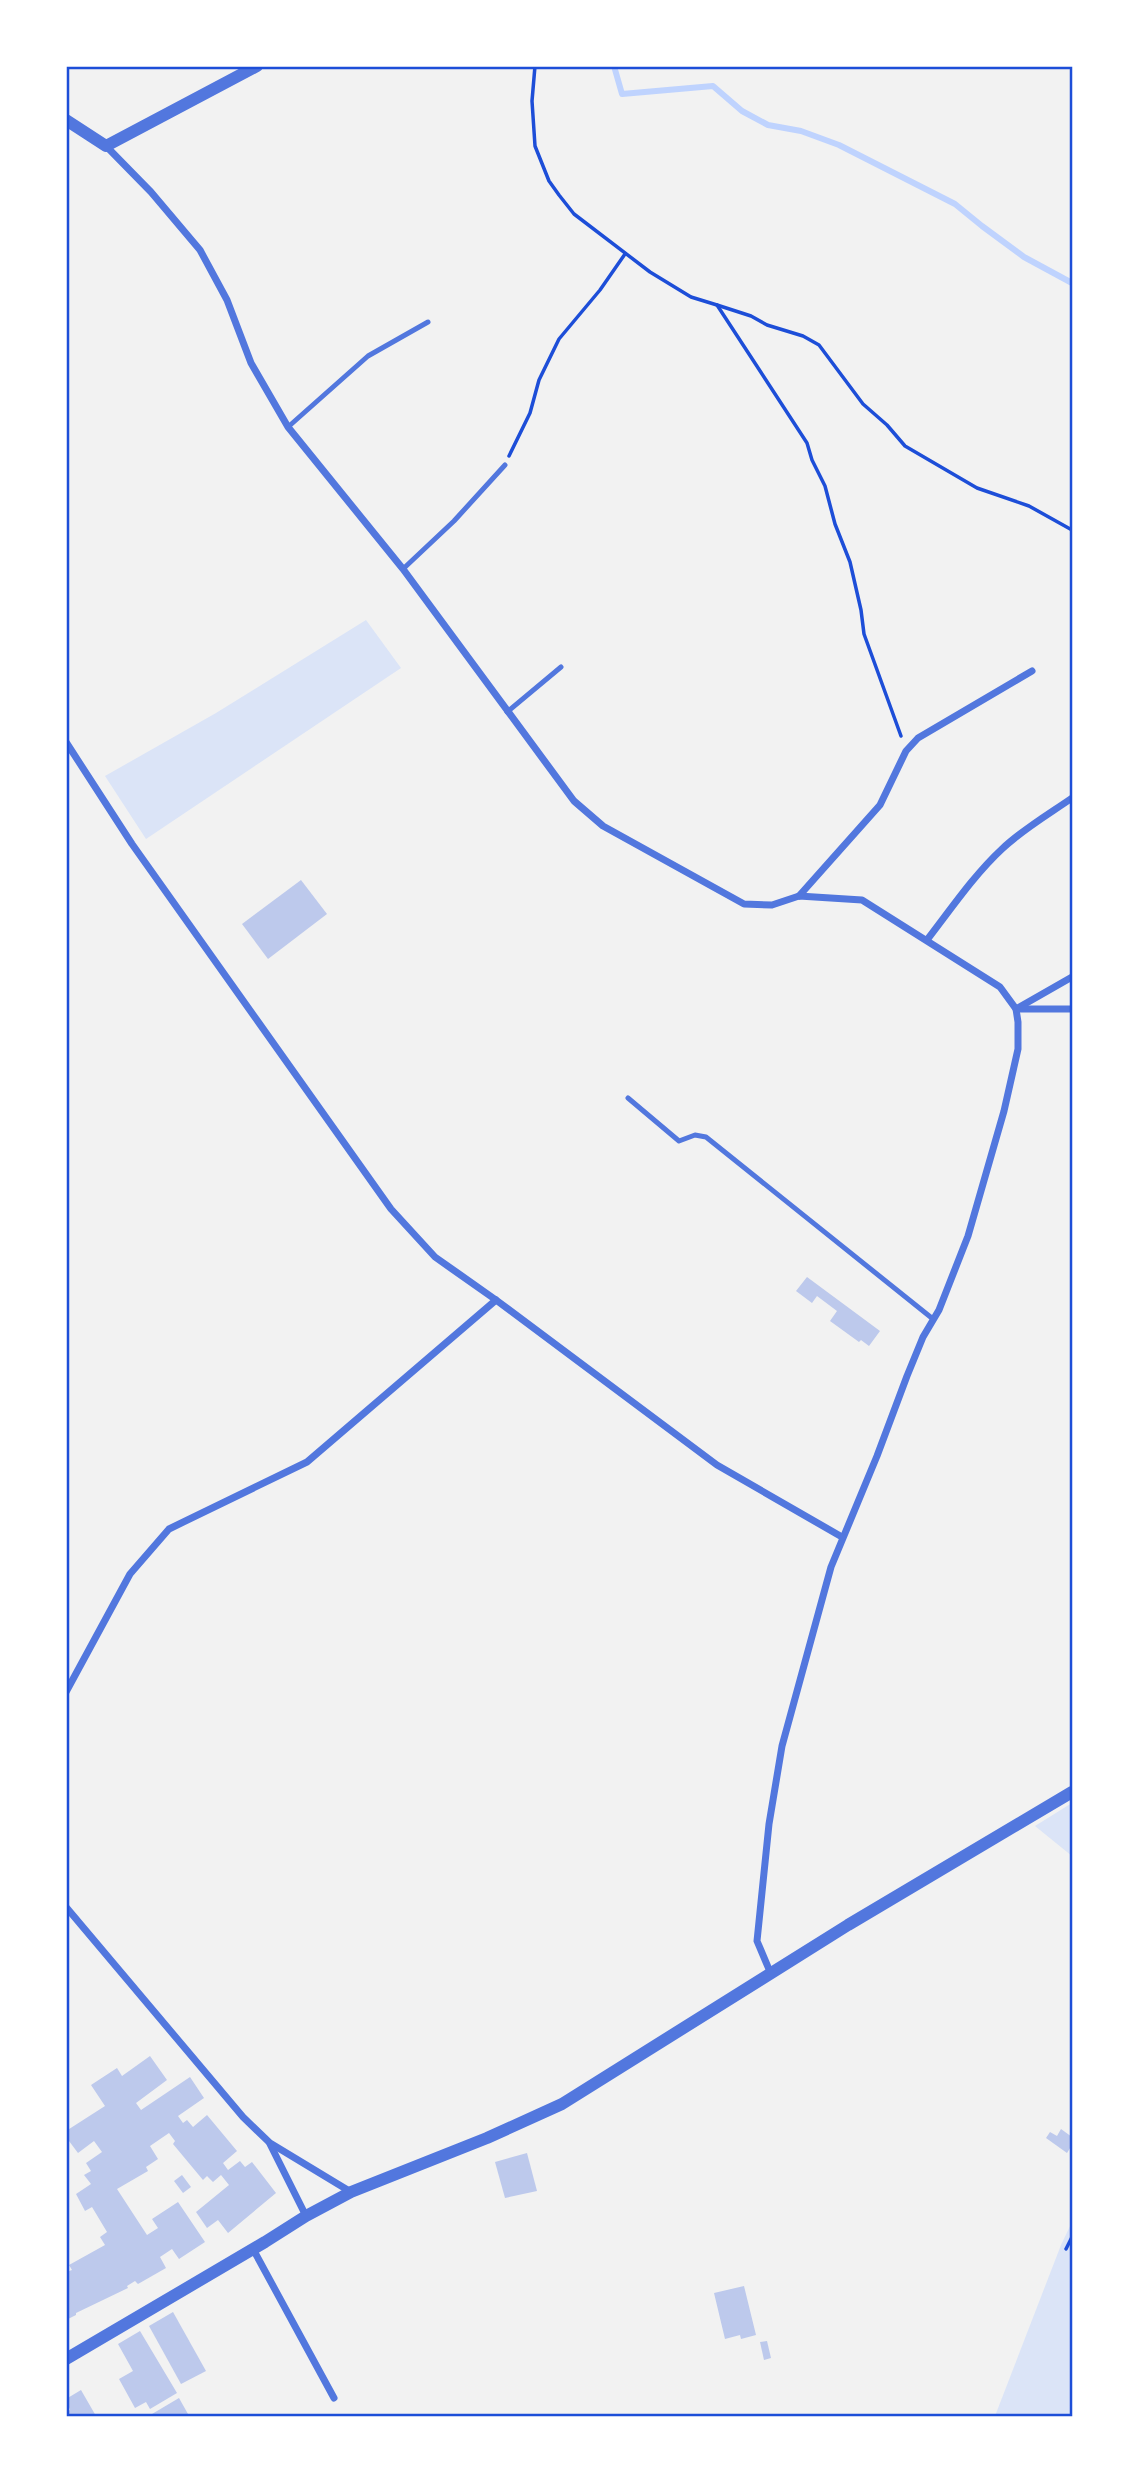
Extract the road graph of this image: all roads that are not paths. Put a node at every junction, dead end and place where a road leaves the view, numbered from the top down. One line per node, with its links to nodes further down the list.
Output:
1 (257, 66): 3 (street)
2 (66, 120): 3 (street)
3 (106, 146): 5 (street)
4 (428, 322): 5 (lane)
5 (288, 427): 7 (street)
6 (505, 466): 7 (lane)
7 (403, 569): 10 (street)
8 (561, 667): 10 (lane)
9 (1032, 671): 13 (street)
10 (507, 712): 13 (street)
11 (66, 742): 19 (street)
12 (1073, 798): 14 (street)
13 (799, 896): 14 (street)
14 (927, 940): 16 (street)
15 (1073, 977): 16 (street)
16 (1016, 1009): 17 (street); 20 (street)
17 (1073, 1009)
18 (628, 1098): 20 (lane)
19 (496, 1300): 21 (street); 22 (street)
20 (933, 1319): 21 (street)
21 (842, 1537): 25 (street)
22 (66, 1692)
23 (1073, 1791): 25 (street)
24 (66, 1906): 26 (street)
25 (771, 1974): 27 (street)
26 (270, 2143): 27 (street); 28 (street)
27 (351, 2192): 28 (street)
28 (306, 2216): 29 (street)
29 (253, 2249): 30 (street); 31 (street)
30 (66, 2359)
31 (334, 2398)

